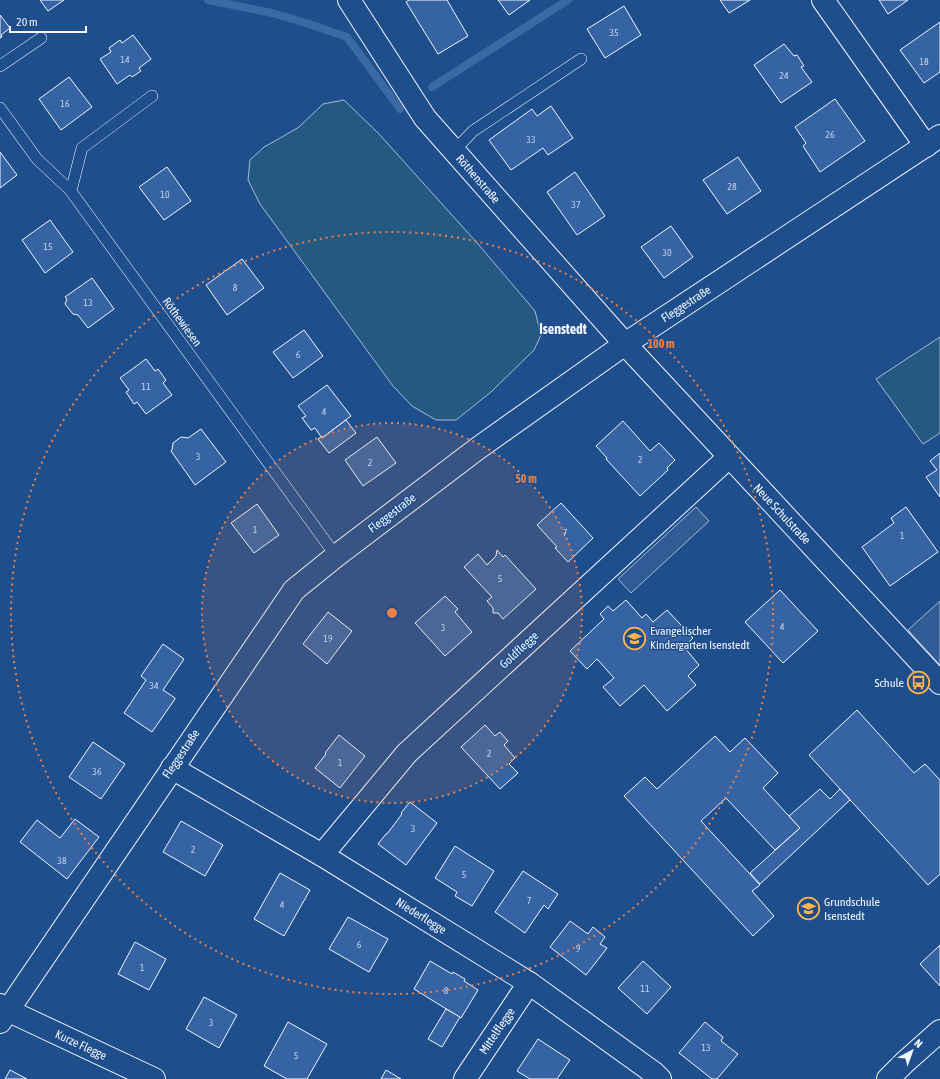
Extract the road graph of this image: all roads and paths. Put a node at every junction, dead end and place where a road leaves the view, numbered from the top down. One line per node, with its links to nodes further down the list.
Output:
1 (349, 0): 9 (street, Röthenstraße)
2 (823, 0): 8 (street, Fleggestraße)
3 (41, 38): 5 (lane)
4 (581, 59): 9 (lane)
5 (0, 66)
6 (152, 96): 10 (lane)
7 (0, 108): 10 (lane, Röthewiesen)
8 (933, 141): 11 (street, Fleggestraße)
9 (454, 151): 11 (street, Röthenstraße)
10 (71, 191): 13 (lane, Röthewiesen)
11 (625, 344): 12 (street, Neue Schulstraße); 13 (street, Fleggestraße)
12 (730, 457): 14 (street, Neue Schulstraße); 16 (street, Goldflegge)
13 (336, 556): 15 (street, Fleggestraße)
14 (940, 683)
15 (172, 768): 16 (street, Niederflegge); 18 (street, Fleggestraße)
16 (322, 855): 17 (street, Niederflegge)
17 (530, 983): 21 (street, Mittelflegge); 22 (street, Niederflegge)
18 (2, 1012): 20 (street, Kurze Flegge)
19 (940, 1031): 23 (street)
20 (154, 1079)
21 (466, 1079)
22 (660, 1079)
23 (888, 1079)

